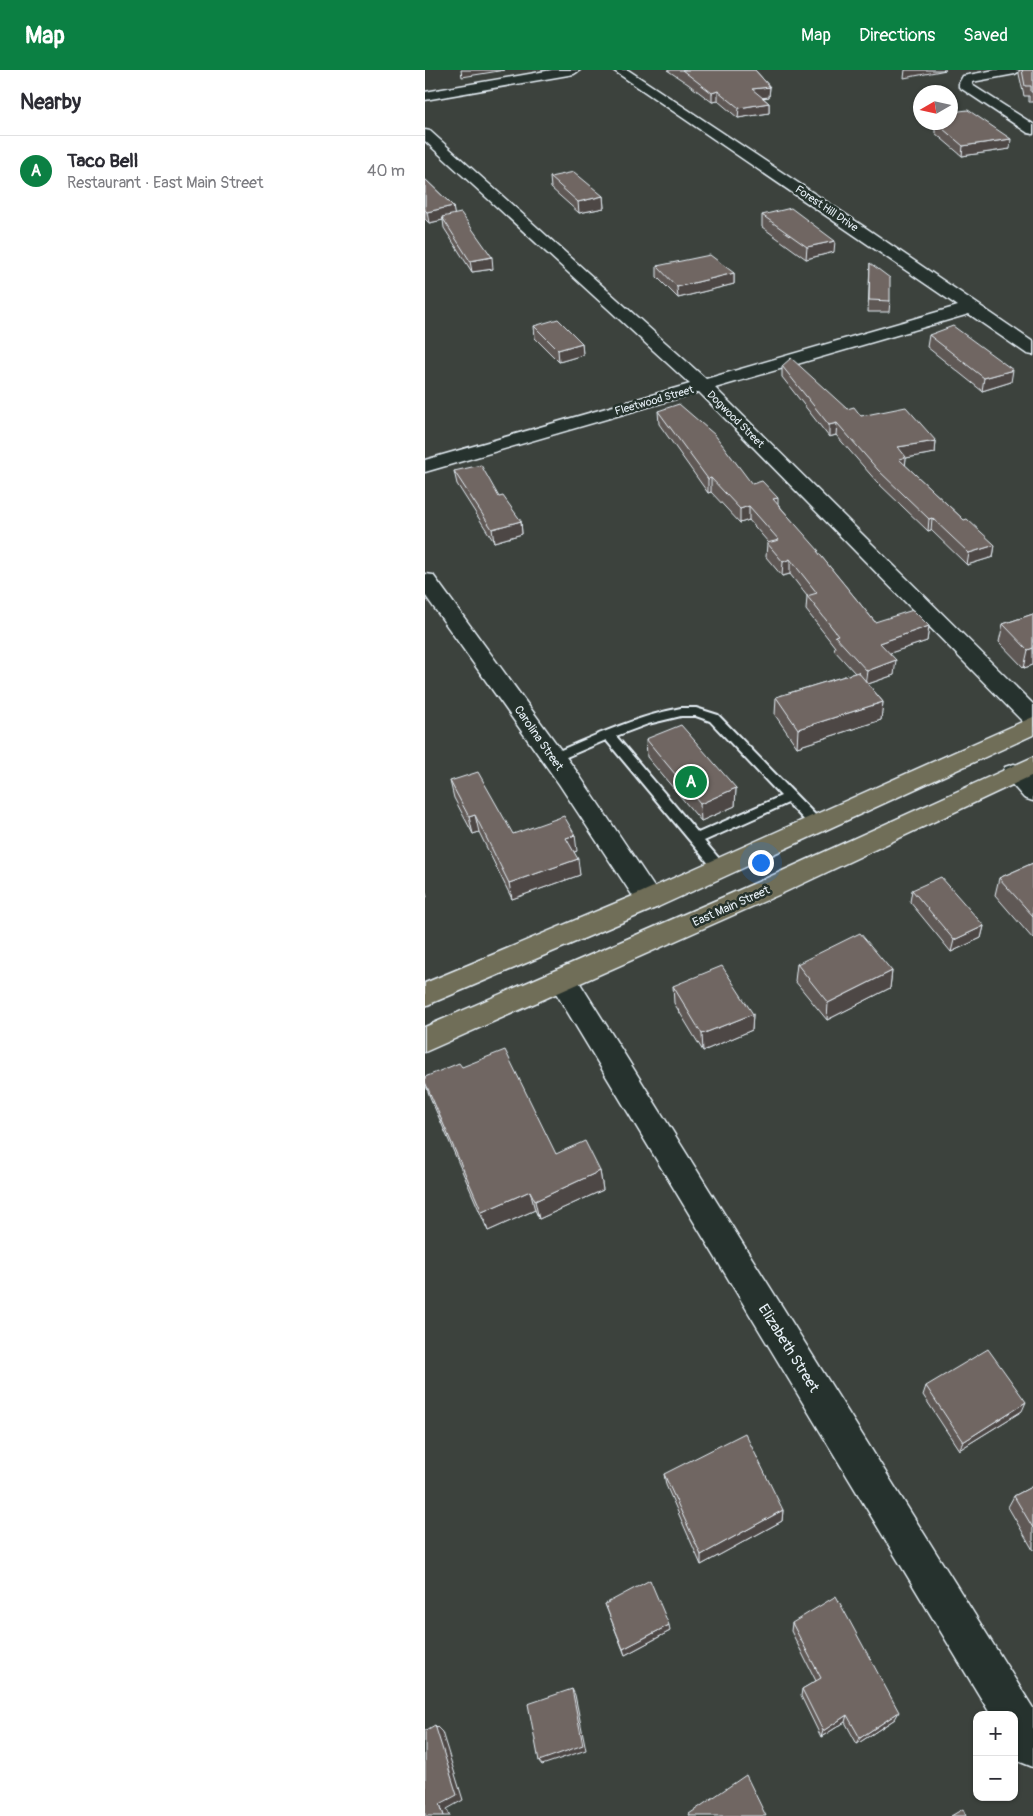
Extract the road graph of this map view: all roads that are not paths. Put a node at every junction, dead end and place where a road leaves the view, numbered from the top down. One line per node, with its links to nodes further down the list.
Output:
1 (574, 70): 4 (street)
2 (619, 70): 7 (street, Forest Hill Drive)
3 (1015, 70): 5 (street)
4 (425, 96)
5 (1033, 130)
6 (425, 134): 9 (street, Dogwood Street)
7 (970, 308): 8 (street, Forest Hill Drive); 9 (street, Fleetwood Street)
8 (1033, 350)
9 (703, 386): 10 (street, Fleetwood Street); 12 (street, Dogwood Street)
10 (425, 466)
11 (425, 580): 15 (street, Carolina Street)
12 (1033, 718)
13 (1033, 725): 19 (main road)
14 (609, 736): 15 (lane); 18 (lane); 20 (lane)
15 (553, 758): 22 (street, Carolina Street)
16 (1023, 769): 17 (street); 23 (main road, East Main Street)
17 (1033, 792)
18 (790, 797): 19 (lane); 20 (lane)
19 (816, 824): 21 (main road)
20 (695, 839): 21 (lane)
21 (720, 868): 22 (main road)
22 (649, 900): 24 (main road)
23 (563, 980): 25 (main road, East Main Street); 26 (street, Elizabeth Street)
24 (425, 995)
25 (425, 1040)
26 (1012, 1711)
27 (1018, 1722): 28 (street, Elizabeth Street)
28 (1033, 1746)

